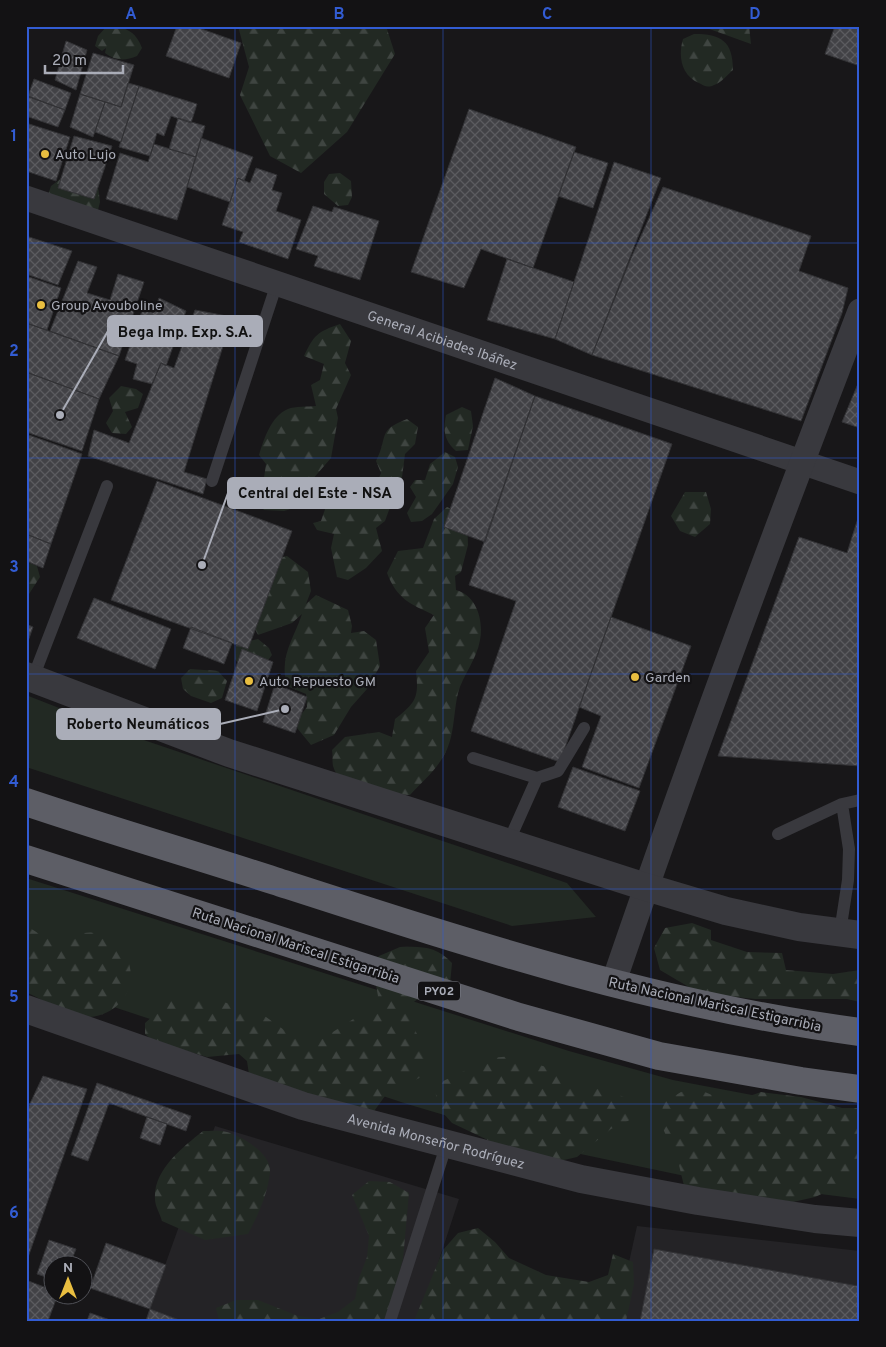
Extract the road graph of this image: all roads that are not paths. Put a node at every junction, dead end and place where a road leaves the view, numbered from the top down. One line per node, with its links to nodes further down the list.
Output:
1 (26, 198): 2 (street, General Acibiades Ibáñez)
2 (277, 283): 4 (street, General Acibiades Ibáñez); 5 (lane)
3 (860, 310): 4 (street)
4 (802, 461): 6 (street, General Acibiades Ibáñez); 18 (street)
5 (212, 481)
6 (860, 482)
7 (107, 486): 8 (lane)
8 (30, 677): 16 (street)
9 (584, 728): 11 (lane)
10 (473, 758): 11 (lane)
11 (537, 778): 16 (lane)
12 (860, 800): 14 (lane)
13 (26, 802): 20 (highway, Ruta Nacional Mariscal Estigarribia)
14 (842, 804): 15 (lane); 19 (lane)
15 (778, 834)
16 (508, 842): 18 (street)
17 (26, 859): 23 (highway, Ruta Nacional Mariscal Estigarribia / PY02)
18 (646, 887): 19 (street); 20 (street)
19 (850, 934)
20 (613, 984): 22 (highway, Ruta Nacional Mariscal Estigarribia)
21 (26, 1009): 24 (street, Avenida Monseñor Rodríguez)
22 (860, 1032)
23 (860, 1089)
24 (447, 1143): 25 (street, Avenida Monseñor Rodríguez); 26 (lane)
25 (860, 1224)
26 (390, 1321)

